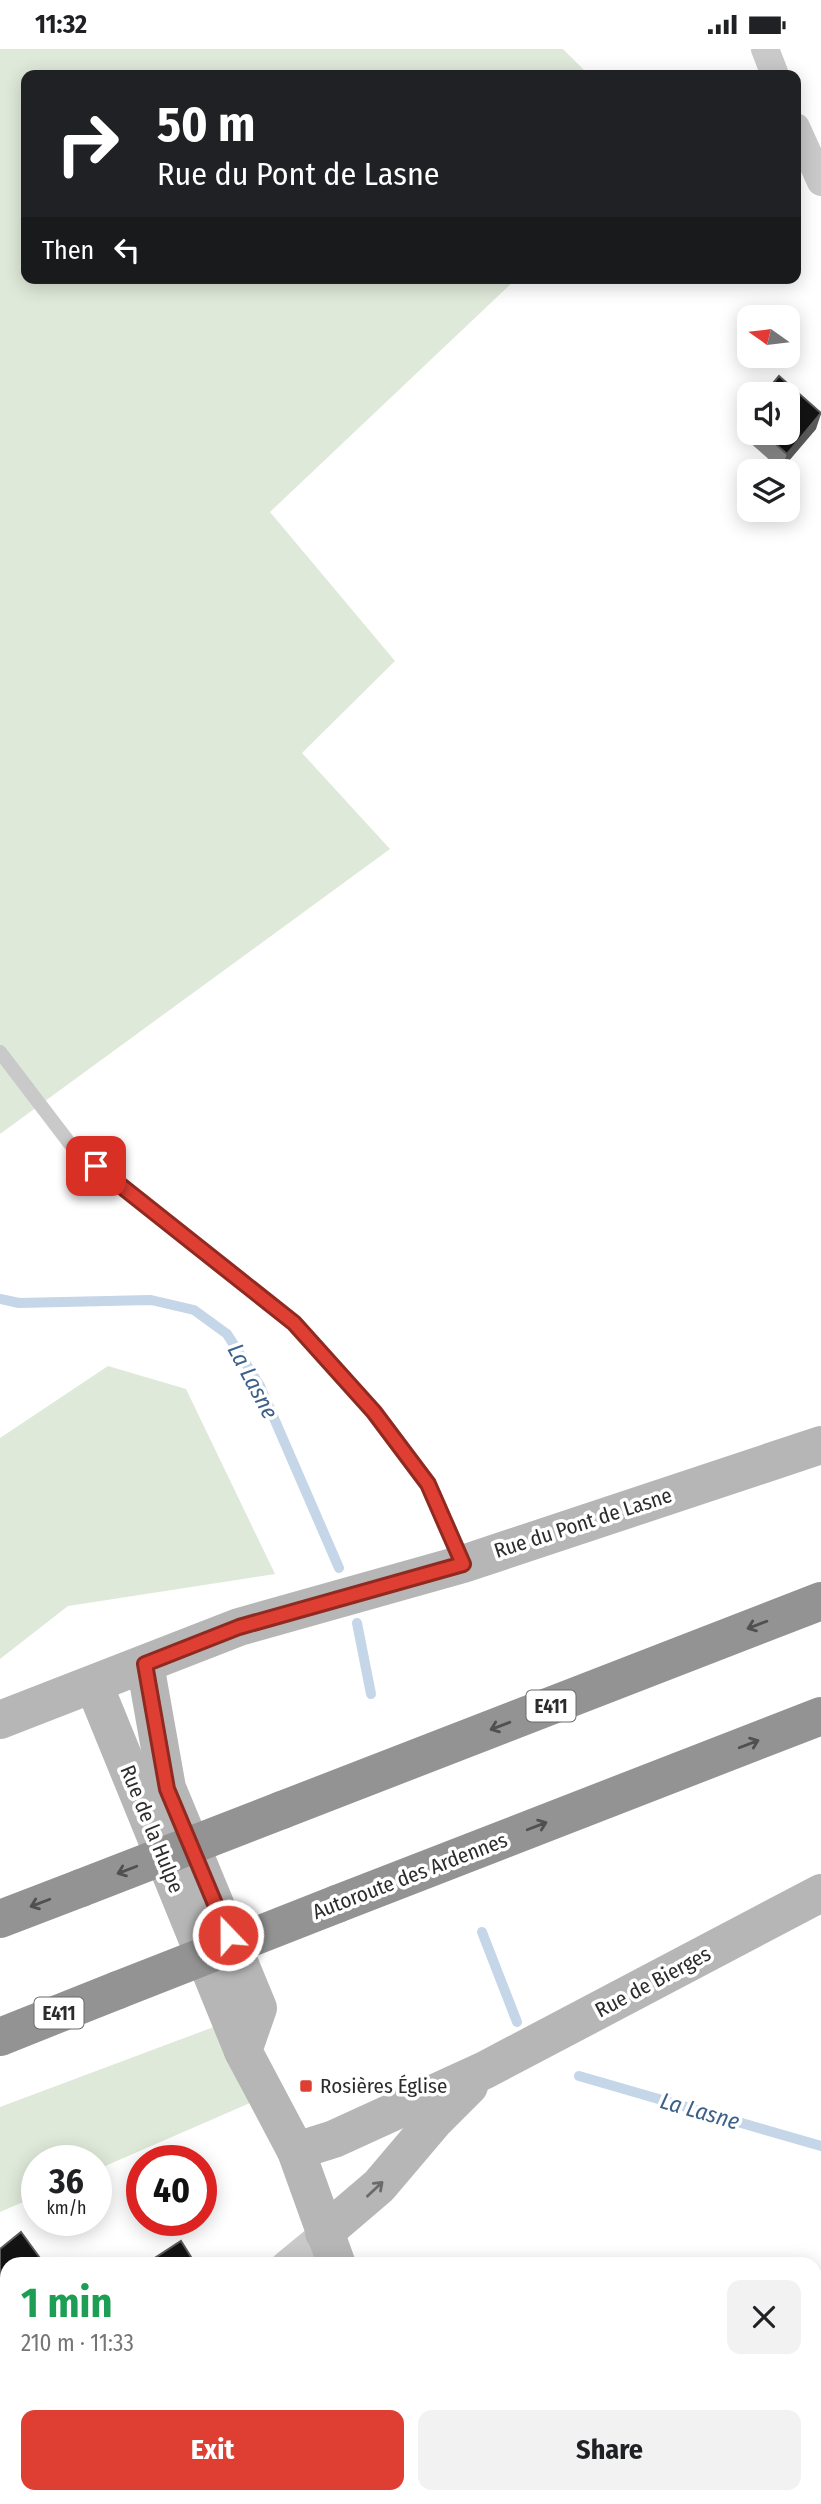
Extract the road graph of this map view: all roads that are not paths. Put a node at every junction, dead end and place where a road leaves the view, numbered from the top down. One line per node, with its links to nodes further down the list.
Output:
1 (765, 49): 2 (street)
2 (773, 70)
3 (801, 138): 4 (street)
4 (821, 182)
5 (0, 1052): 7 (lane)
6 (821, 1445): 7 (street, Rue du Pont de Lasne)
7 (463, 1564): 9 (street, Rue du Pont de Lasne)
8 (821, 1601): 14 (highway, E411, one-way to 14, bridge)
9 (145, 1664): 10 (street, Rue du Pont de Lasne); 16 (street, Rue de la Hulpe)
10 (94, 1685): 12 (street, Rue du Pont de Lasne); 16 (street, Rue de la Hulpe)
11 (821, 1716): 15 (highway, Autoroute des Ardennes / E411, one-way to 11, bridge)
12 (0, 1720)
13 (821, 1893): 17 (street, Rue de Bierges)
14 (0, 1919)
15 (0, 2037)
16 (243, 2051): 18 (street)
17 (485, 2070): 18 (street, Rue de Bierges); 19 (street, Rue de Bierges, one-way to 17)
18 (296, 2151): 19 (street)
19 (330, 2249): 20 (street)
20 (308, 2257)

